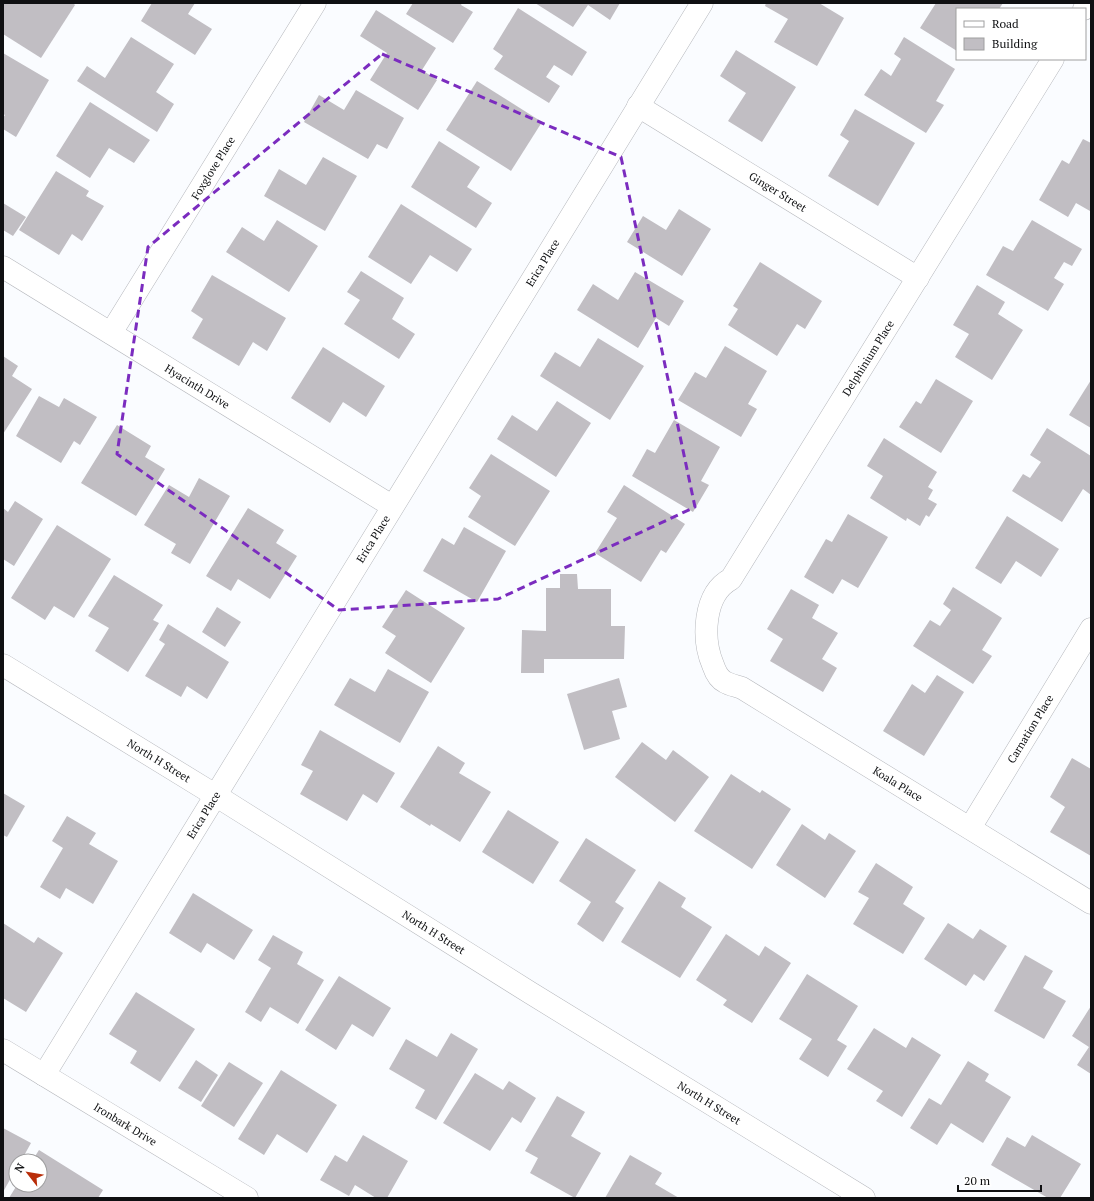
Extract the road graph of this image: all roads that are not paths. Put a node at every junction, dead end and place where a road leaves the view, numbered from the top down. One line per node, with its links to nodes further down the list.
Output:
1 (315, 3): 7 (street, Foxglove Place)
2 (702, 3): 4 (street, Erica Place)
3 (1052, 60): 6 (street, Delphinium Place)
4 (638, 106): 6 (street, Ginger Street); 8 (street, Erica Place)
5 (3, 267): 7 (street, Hyacinth Drive)
6 (918, 278): 10 (street, Delphinium Place)
7 (111, 333): 8 (street, Hyacinth Drive)
8 (392, 506): 12 (street, Erica Place)
9 (1091, 629): 13 (street, Carnation Place)
10 (711, 661): 13 (street, Koala Place)
11 (3, 665): 12 (street, North H Street)
12 (215, 795): 16 (street, Erica Place); 18 (street, North H Street)
13 (970, 828): 14 (street, Koala Place)
14 (1091, 903)
15 (3, 1050): 16 (street, Ironbark Drive)
16 (44, 1075): 17 (street, Ironbark Drive)
17 (247, 1198)
18 (864, 1198)

